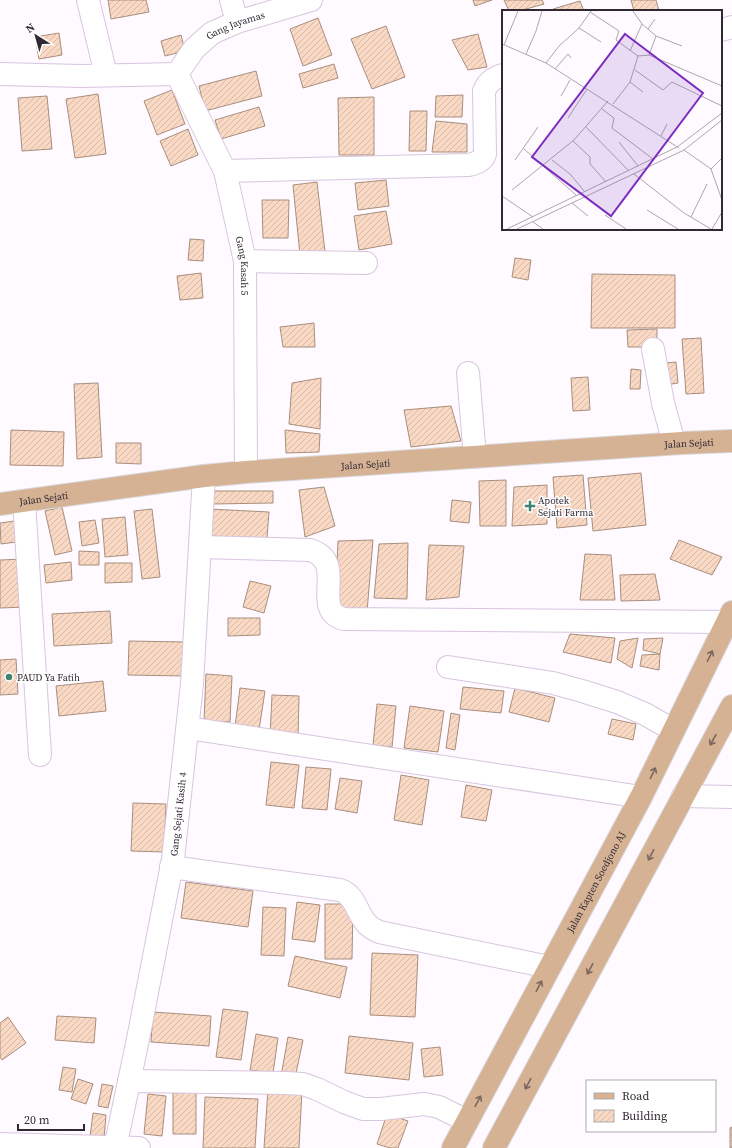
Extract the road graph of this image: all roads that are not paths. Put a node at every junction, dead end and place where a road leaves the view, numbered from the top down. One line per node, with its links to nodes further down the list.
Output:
1 (88, 0): 9 (street)
2 (231, 0): 4 (street)
3 (311, 0): 4 (street, Gang Jayamas)
4 (237, 22): 8 (street, Gang Jayamas)
5 (732, 27): 6 (street)
6 (722, 30)
7 (0, 74): 9 (street)
8 (177, 74): 9 (street); 11 (street, Gang Kasah 5)
9 (106, 75)
10 (502, 75): 11 (street)
11 (225, 171): 12 (street, Gang Kasah 5)
12 (245, 261): 13 (street); 19 (street, Gang Kasah 5)
13 (366, 263)
14 (653, 349): 17 (street)
15 (468, 373): 18 (street)
16 (732, 441): 17 (main road, Jalan Sejati)
17 (674, 443): 18 (main road, Jalan Sejati)
18 (475, 457): 19 (main road, Jalan Sejati)
19 (246, 472): 20 (main road, Jalan Sejati)
20 (204, 476): 21 (main road, Jalan Sejati); 23 (street, Gang Sejati Kasih 4)
21 (24, 501): 22 (main road, Jalan Sejati); 29 (street)
22 (0, 504)
23 (200, 547): 24 (street); 27 (street, Gang Sejati Kasih 4)
24 (730, 617): 28 (main road, Jalan Kapten Soedjono AJ, one-way to 24)
25 (448, 668): 28 (street)
26 (732, 706): 30 (main road, one-way to 30)
27 (188, 728): 32 (street); 33 (street, Gang Sejati Kasih 4)
28 (673, 730): 32 (main road, Jalan Kapten Soedjono AJ, one-way to 28)
29 (40, 755)
30 (683, 796): 31 (street); 41 (main road, one-way to 41)
31 (732, 796)
32 (640, 797): 34 (main road, Jalan Kapten Soedjono AJ)
33 (171, 867): 34 (street); 35 (street, Gang Sejati Kasih 4)
34 (549, 967): 36 (main road, Jalan Kapten Soedjono AJ, one-way to 34)
35 (129, 1081): 36 (street); 38 (street, Gang Sejati Kasih 4)
36 (467, 1121): 40 (main road, Jalan Kapten Soedjono AJ)
37 (0, 1144): 38 (street)
38 (115, 1147): 39 (street)
39 (139, 1148)
40 (453, 1148)
41 (494, 1148)

